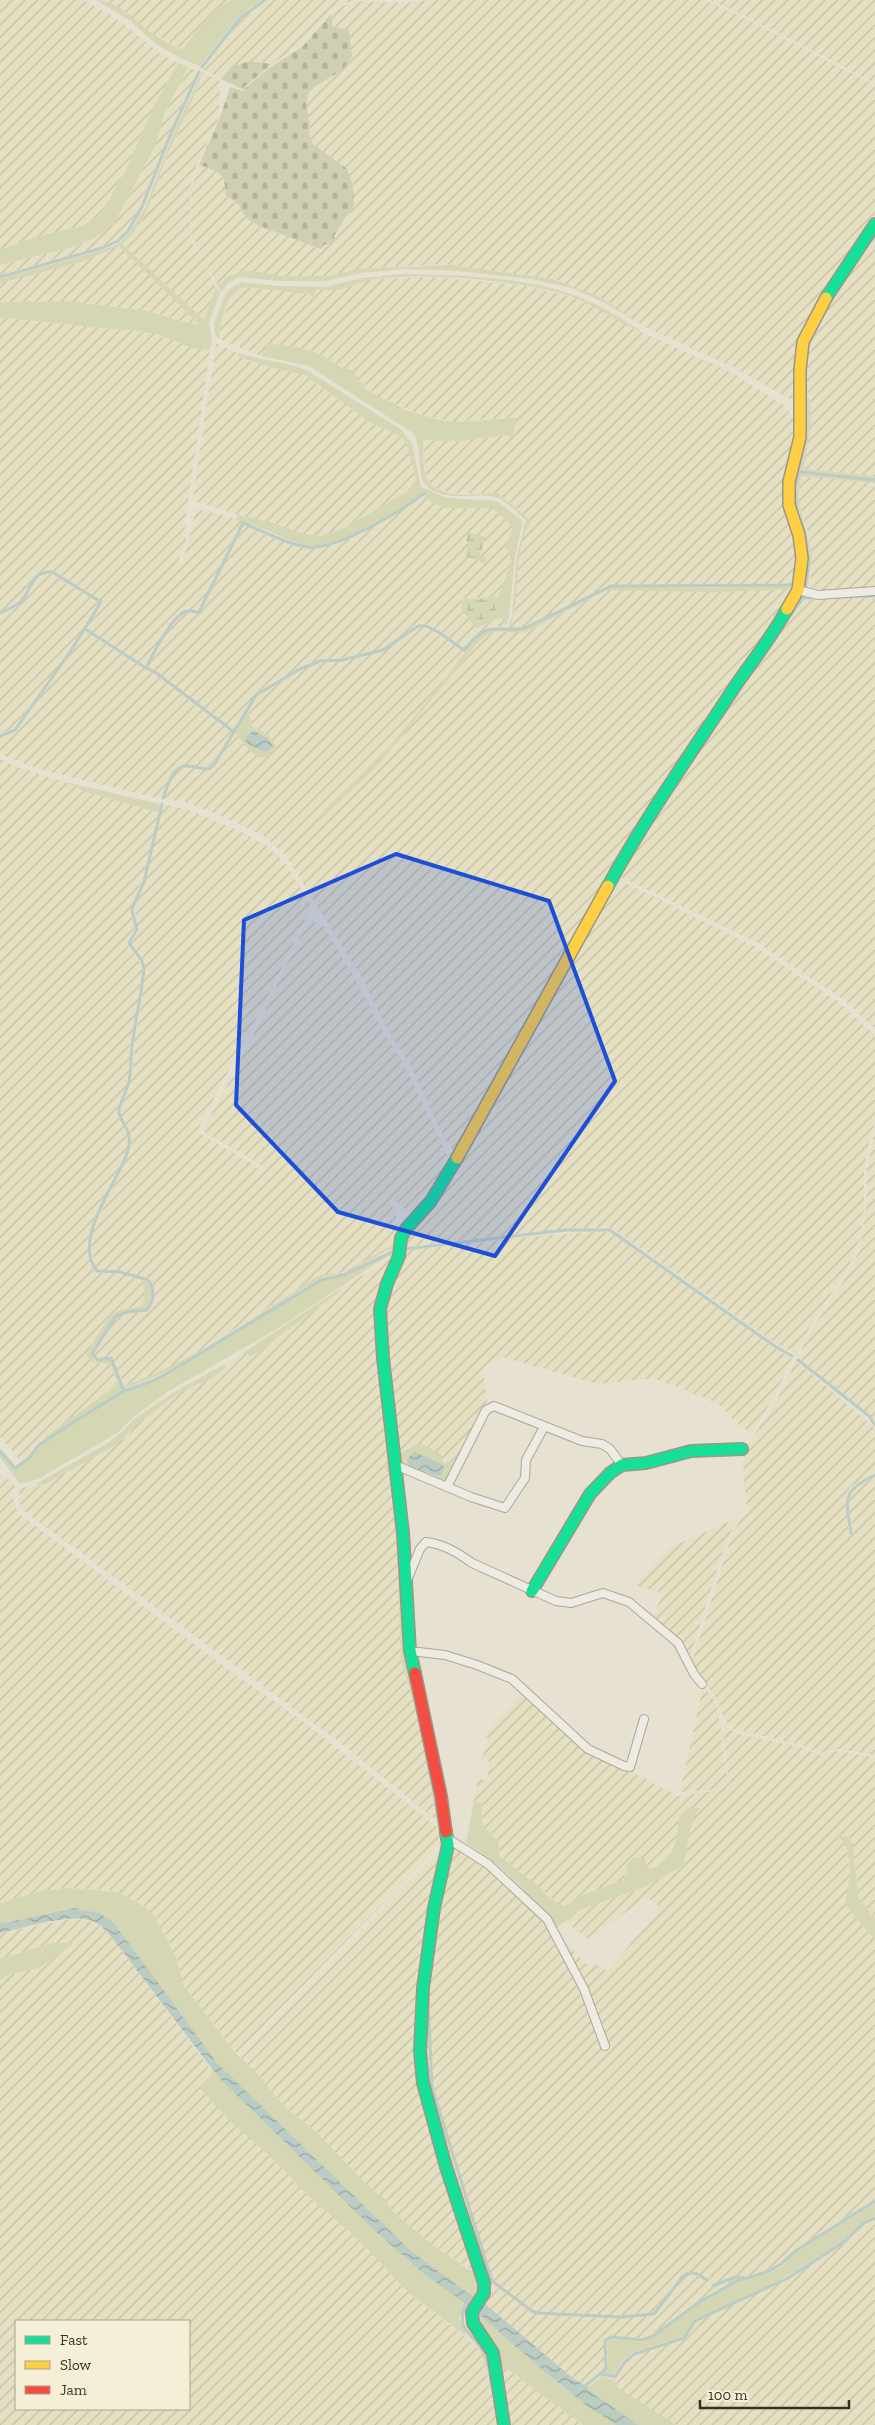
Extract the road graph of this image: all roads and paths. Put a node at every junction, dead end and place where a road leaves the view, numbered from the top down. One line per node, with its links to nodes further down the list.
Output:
1 (875, 224): 2 (street)
2 (798, 590): 3 (street); 6 (street)
3 (875, 591)
4 (544, 1427): 7 (street); 8 (street); 8 (street)
5 (742, 1449): 7 (street)
6 (395, 1465): 8 (street); 9 (street)
7 (622, 1465): 10 (street)
8 (447, 1487)
9 (406, 1582): 10 (street); 11 (street)
10 (532, 1591): 12 (street)
11 (410, 1651): 13 (street); 14 (street)
12 (702, 1684)
13 (644, 1719)
14 (447, 1838): 15 (street); 16 (street)
15 (605, 2046)
16 (504, 2425)

